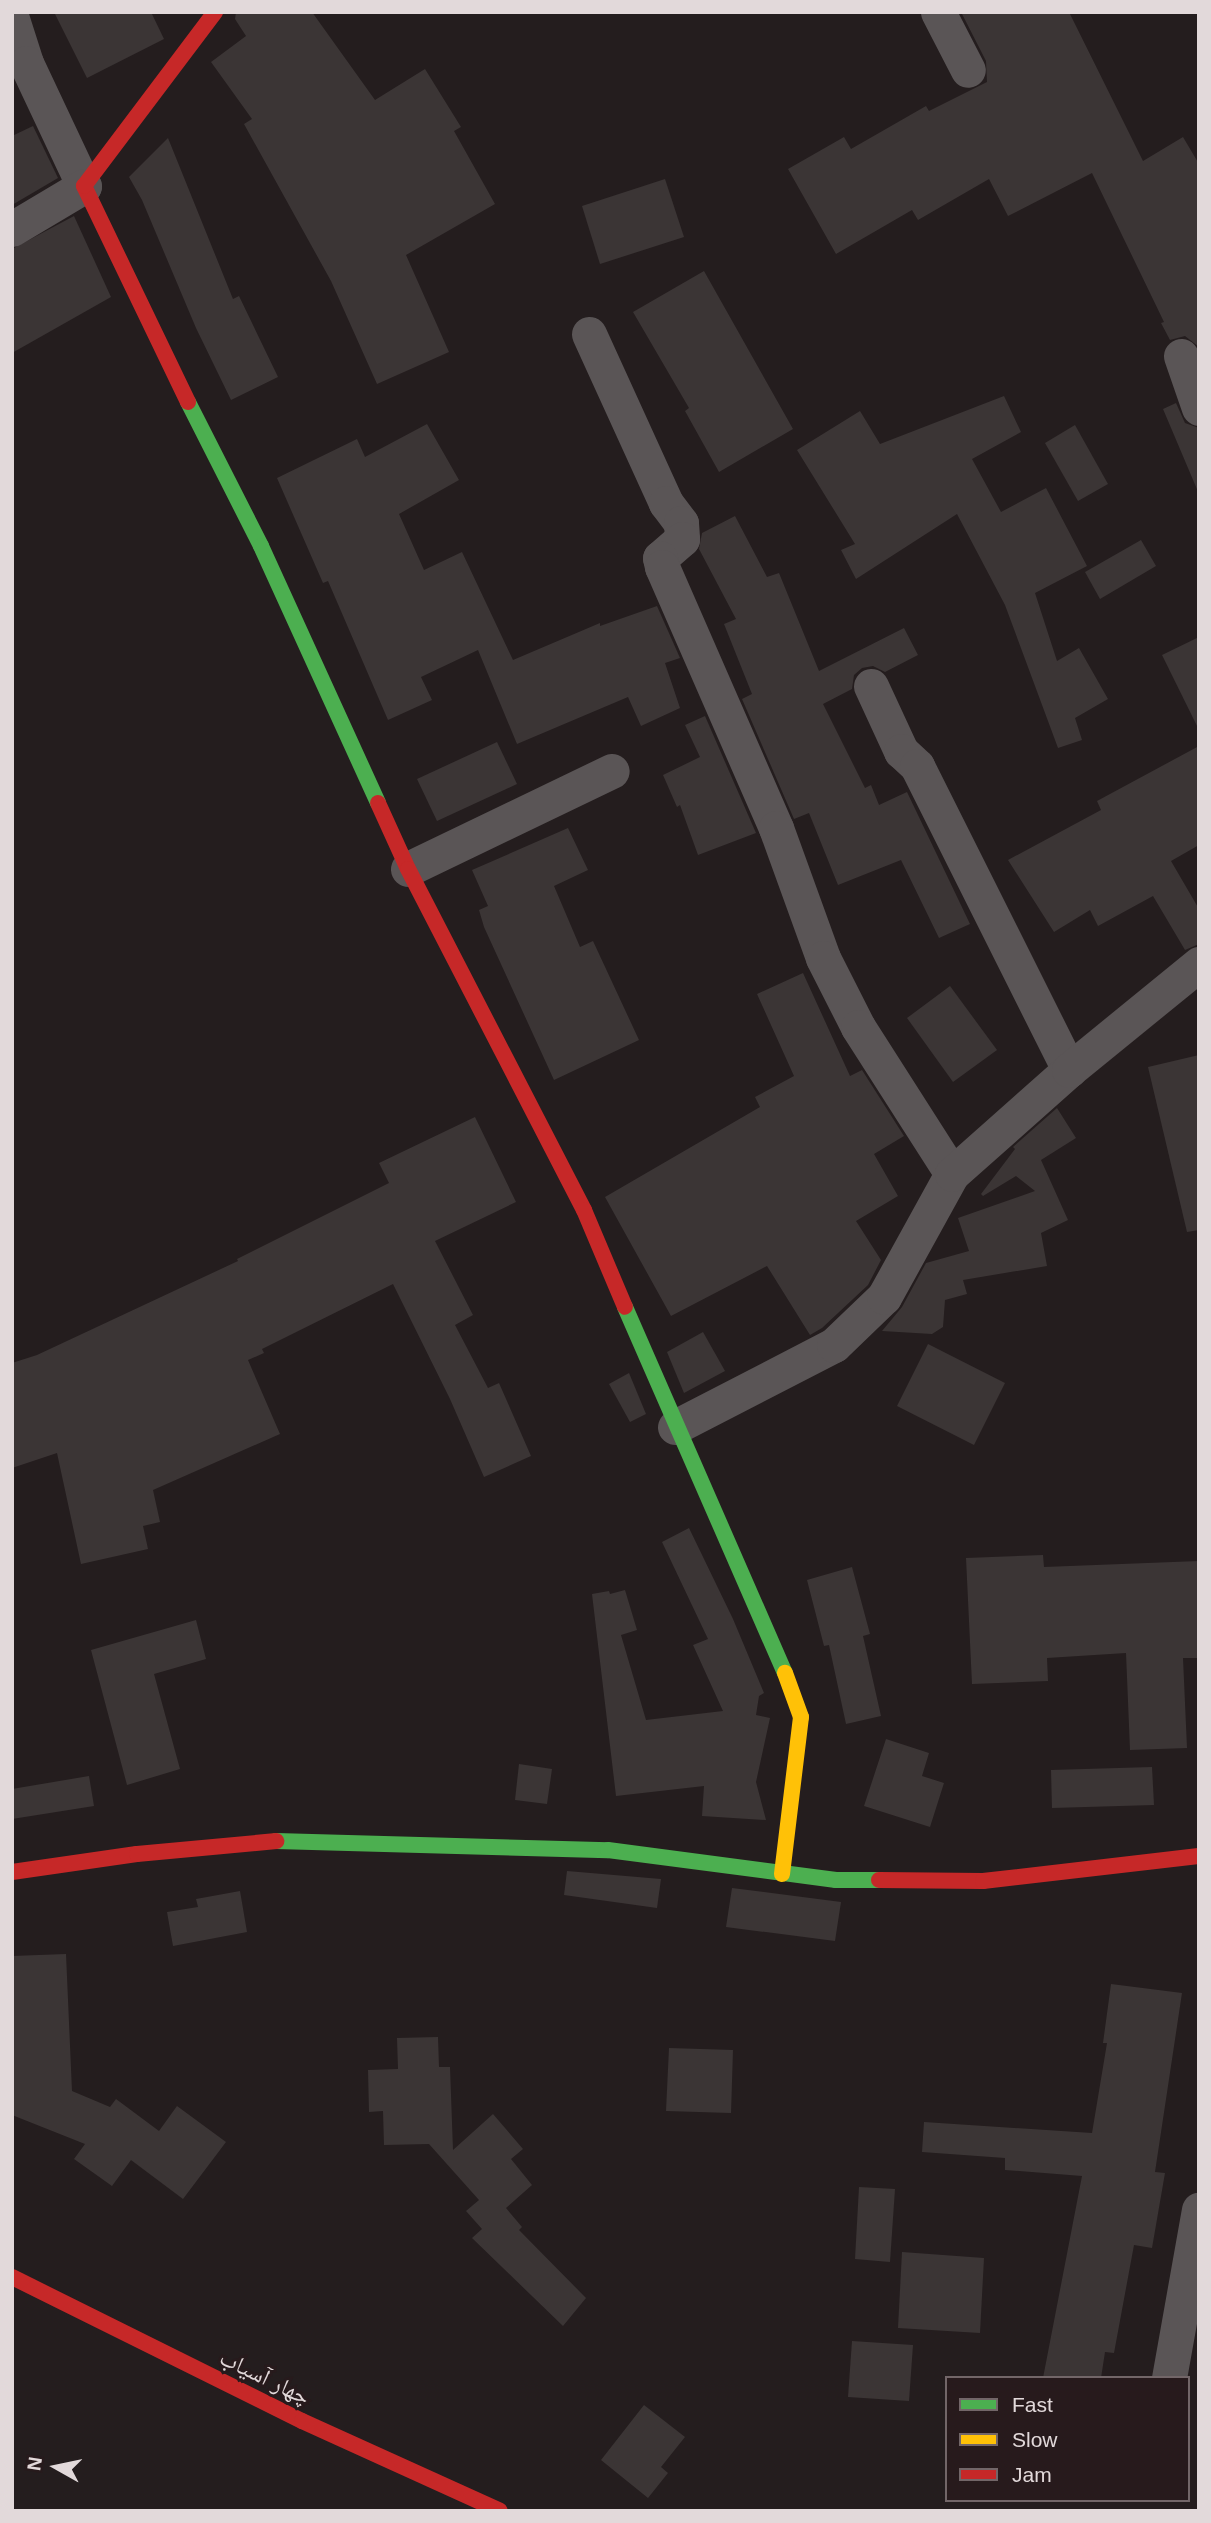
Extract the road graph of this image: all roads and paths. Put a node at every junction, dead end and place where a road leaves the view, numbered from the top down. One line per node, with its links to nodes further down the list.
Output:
1 (215, 12): 5 (main road)
2 (938, 12): 4 (street)
3 (12, 19): 5 (street)
4 (968, 70)
5 (84, 186): 6 (street); 12 (main road)
6 (12, 229)
7 (589, 334): 15 (street)
8 (1181, 356): 9 (street)
9 (1199, 408)
10 (871, 686): 14 (street)
11 (612, 771): 12 (street)
12 (408, 869): 16 (main road)
13 (1199, 964): 14 (street)
14 (1069, 1070): 15 (street)
15 (952, 1174): 16 (street)
16 (674, 1427): 19 (main road)
17 (1199, 1856): 19 (main road)
18 (12, 1872): 19 (main road)
19 (782, 1874)
20 (1199, 2210): 22 (street)
21 (12, 2277): 23 (main road, چهار آسیاب)
22 (1168, 2376)
23 (500, 2511)

